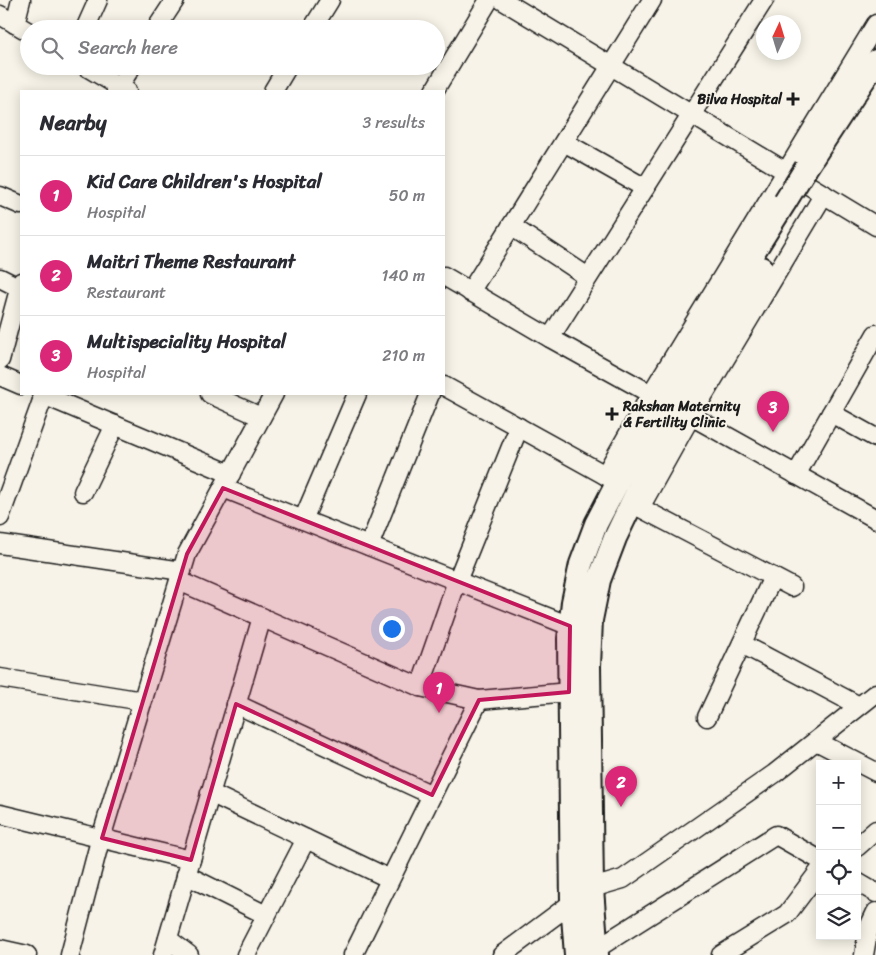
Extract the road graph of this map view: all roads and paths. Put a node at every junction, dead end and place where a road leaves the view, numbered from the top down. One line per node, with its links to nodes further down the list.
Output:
1 (21, 0): 10 (street)
2 (98, 0): 11 (street)
3 (175, 0): 12 (street)
4 (330, 0): 13 (street)
5 (489, 0): 18 (street)
6 (502, 0): 17 (street)
7 (652, 0): 17 (street)
8 (764, 0): 27 (street)
9 (0, 15): 15 (street)
10 (22, 20)
11 (89, 20)
12 (162, 20)
13 (318, 20)
14 (876, 24): 29 (street)
15 (20, 27)
16 (876, 61): 29 (main road)
17 (612, 66): 27 (street); 28 (street)
18 (445, 73)
19 (98, 75): 24 (street)
20 (128, 75): 24 (street)
21 (283, 75): 25 (street)
22 (444, 75): 26 (street)
23 (876, 83): 29 (main road)
24 (121, 90)
25 (274, 90)
26 (435, 90)
27 (692, 114): 29 (street); 30 (street)
28 (564, 142): 30 (street); 34 (street)
29 (808, 178): 33 (main road); 35 (street); 47 (street); 54 (street)
30 (645, 188): 37 (street)
31 (0, 196): 32 (street)
32 (20, 205)
33 (790, 205): 60 (main road); 63 (main road)
34 (511, 226): 37 (street); 39 (street)
35 (876, 226)
36 (445, 277): 39 (street)
37 (588, 277): 42 (street)
38 (0, 278): 40 (street)
39 (470, 292): 42 (street)
40 (19, 295): 43 (street)
41 (876, 334): 53 (street)
42 (550, 338): 47 (street)
43 (0, 360)
44 (0, 376): 45 (street)
45 (20, 385)
46 (445, 387): 57 (street)
47 (651, 394): 60 (street)
48 (43, 395): 56 (street); 64 (street)
49 (212, 395): 55 (street)
50 (273, 395): 55 (street)
51 (356, 395): 66 (street)
52 (430, 395): 68 (street)
53 (831, 413): 58 (street); 59 (street)
54 (691, 416): 59 (street); 63 (street)
55 (261, 417): 61 (street)
56 (116, 426): 61 (street); 62 (street)
57 (519, 427): 60 (street); 71 (street)
58 (876, 438)
59 (796, 475): 65 (street)
60 (612, 478): 74 (main road)
61 (227, 481): 66 (street); 69 (street)
62 (83, 492)
63 (636, 505): 70 (street); 99 (main road)
64 (0, 517)
65 (876, 518)
66 (303, 520): 68 (street)
67 (0, 544): 69 (street)
68 (369, 546): 71 (street)
69 (181, 576): 73 (street); 81 (street)
70 (773, 577): 72 (street); 75 (street)
71 (457, 581): 74 (street); 77 (street)
72 (792, 587)
73 (262, 617): 77 (street); 82 (street)
74 (570, 626): 78 (main road)
75 (742, 644): 83 (street); 84 (street)
76 (0, 678): 81 (street)
77 (420, 687): 80 (street)
78 (569, 692): 80 (street); 101 (main road)
79 (876, 693): 83 (street)
80 (479, 700): 88 (street)
81 (143, 701): 91 (street)
82 (236, 704): 87 (street); 88 (street)
83 (859, 706): 85 (street)
84 (707, 717)
85 (816, 740): 86 (street); 99 (street)
86 (876, 772)
87 (210, 794): 92 (street); 95 (street)
88 (432, 795): 97 (street)
89 (0, 814): 91 (street)
90 (876, 830): 93 (street)
91 (102, 838): 95 (street); 108 (street)
92 (306, 839): 97 (street); 103 (street)
93 (861, 843)
94 (816, 858): 106 (street)
95 (189, 868): 103 (street); 104 (street)
96 (816, 875): 113 (street)
97 (390, 879): 111 (street)
98 (861, 884): 100 (street)
99 (592, 888): 101 (street); 106 (main road)
100 (876, 892)
101 (572, 903): 106 (main road); 112 (street)
102 (876, 912): 114 (street)
103 (266, 915): 110 (street)
104 (165, 947): 109 (street)
105 (0, 949): 107 (street)
106 (590, 953)
107 (26, 955)
108 (70, 955)
109 (189, 955)
110 (246, 955)
111 (352, 955)
112 (502, 955)
113 (721, 955)
114 (864, 955)

